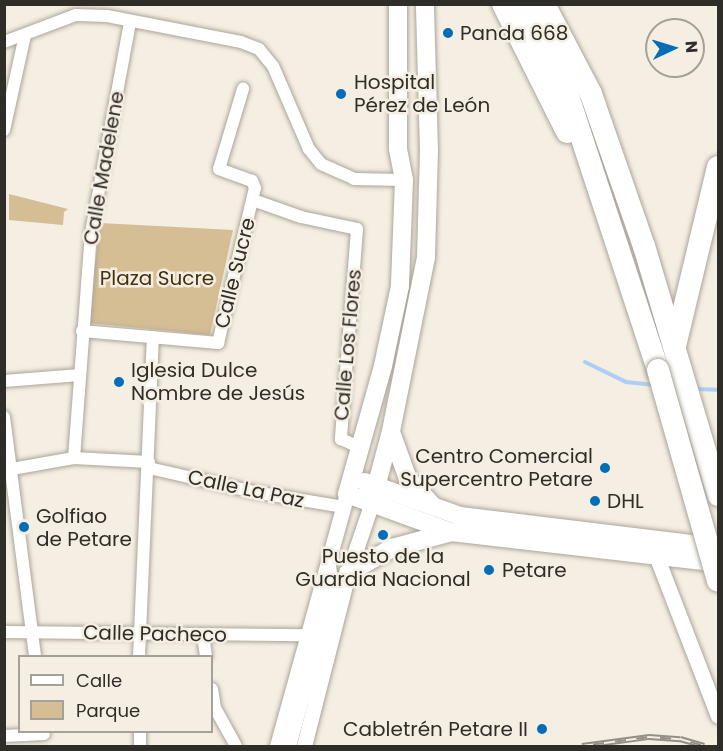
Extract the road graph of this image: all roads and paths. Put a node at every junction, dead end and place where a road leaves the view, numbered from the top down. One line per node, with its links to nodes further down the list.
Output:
1 (398, 4): 13 (main road)
2 (424, 4): 21 (main road)
3 (503, 4): 7 (highway)
4 (522, 4): 7 (highway)
5 (544, 4): 17 (highway)
6 (130, 23): 8 (street); 13 (street); 15 (street, Calle Madelene)
7 (529, 32): 36 (highway, bridge)
8 (26, 35): 9 (street); 11 (street)
9 (4, 42)
10 (243, 89): 14 (street, Calle Sucre)
11 (4, 130)
12 (718, 166): 17 (highway)
13 (404, 180): 22 (main road)
14 (253, 200): 16 (street, Calle Sucre); 22 (street, Calle Los Flores)
15 (82, 331): 16 (street); 18 (street, Calle Madelene)
16 (153, 337): 24 (street)
17 (674, 347): 28 (highway)
18 (80, 375): 19 (street); 23 (street, Calle Madelene)
19 (4, 381)
20 (4, 417): 25 (street)
21 (391, 431): 27 (main road); 29 (main road)
22 (361, 448): 26 (main road)
23 (74, 458): 24 (street, Calle La Paz); 25 (street, Calle La Paz)
24 (149, 465): 26 (street, Calle La Paz); 40 (street)
25 (8, 470): 39 (street)
26 (348, 493): 27 (main road); 33 (street)
27 (374, 494): 29 (main road); 30 (main road); 35 (street)
28 (718, 495)
29 (438, 511): 31 (main road)
30 (451, 532): 32 (main road); 35 (main road)
31 (718, 547)
32 (657, 558): 34 (main road); 47 (street)
33 (327, 559): 37 (street); 42 (street)
34 (718, 563)
35 (348, 573): 37 (street); 52 (street)
36 (718, 581)
37 (331, 589): 50 (street)
38 (4, 632): 39 (street, Calle Pacheco)
39 (32, 632): 40 (street, Calle Pacheco); 43 (street)
40 (139, 634): 41 (street, Calle Pacheco); 44 (street)
41 (203, 635): 42 (street, Calle Pacheco); 45 (street)
42 (305, 635): 50 (street)
43 (35, 655)
44 (139, 655)
45 (206, 655)
46 (213, 698): 51 (street)
47 (718, 716)
48 (4, 736): 49 (street)
49 (44, 737)
50 (277, 745)
51 (236, 747)
52 (304, 747)

